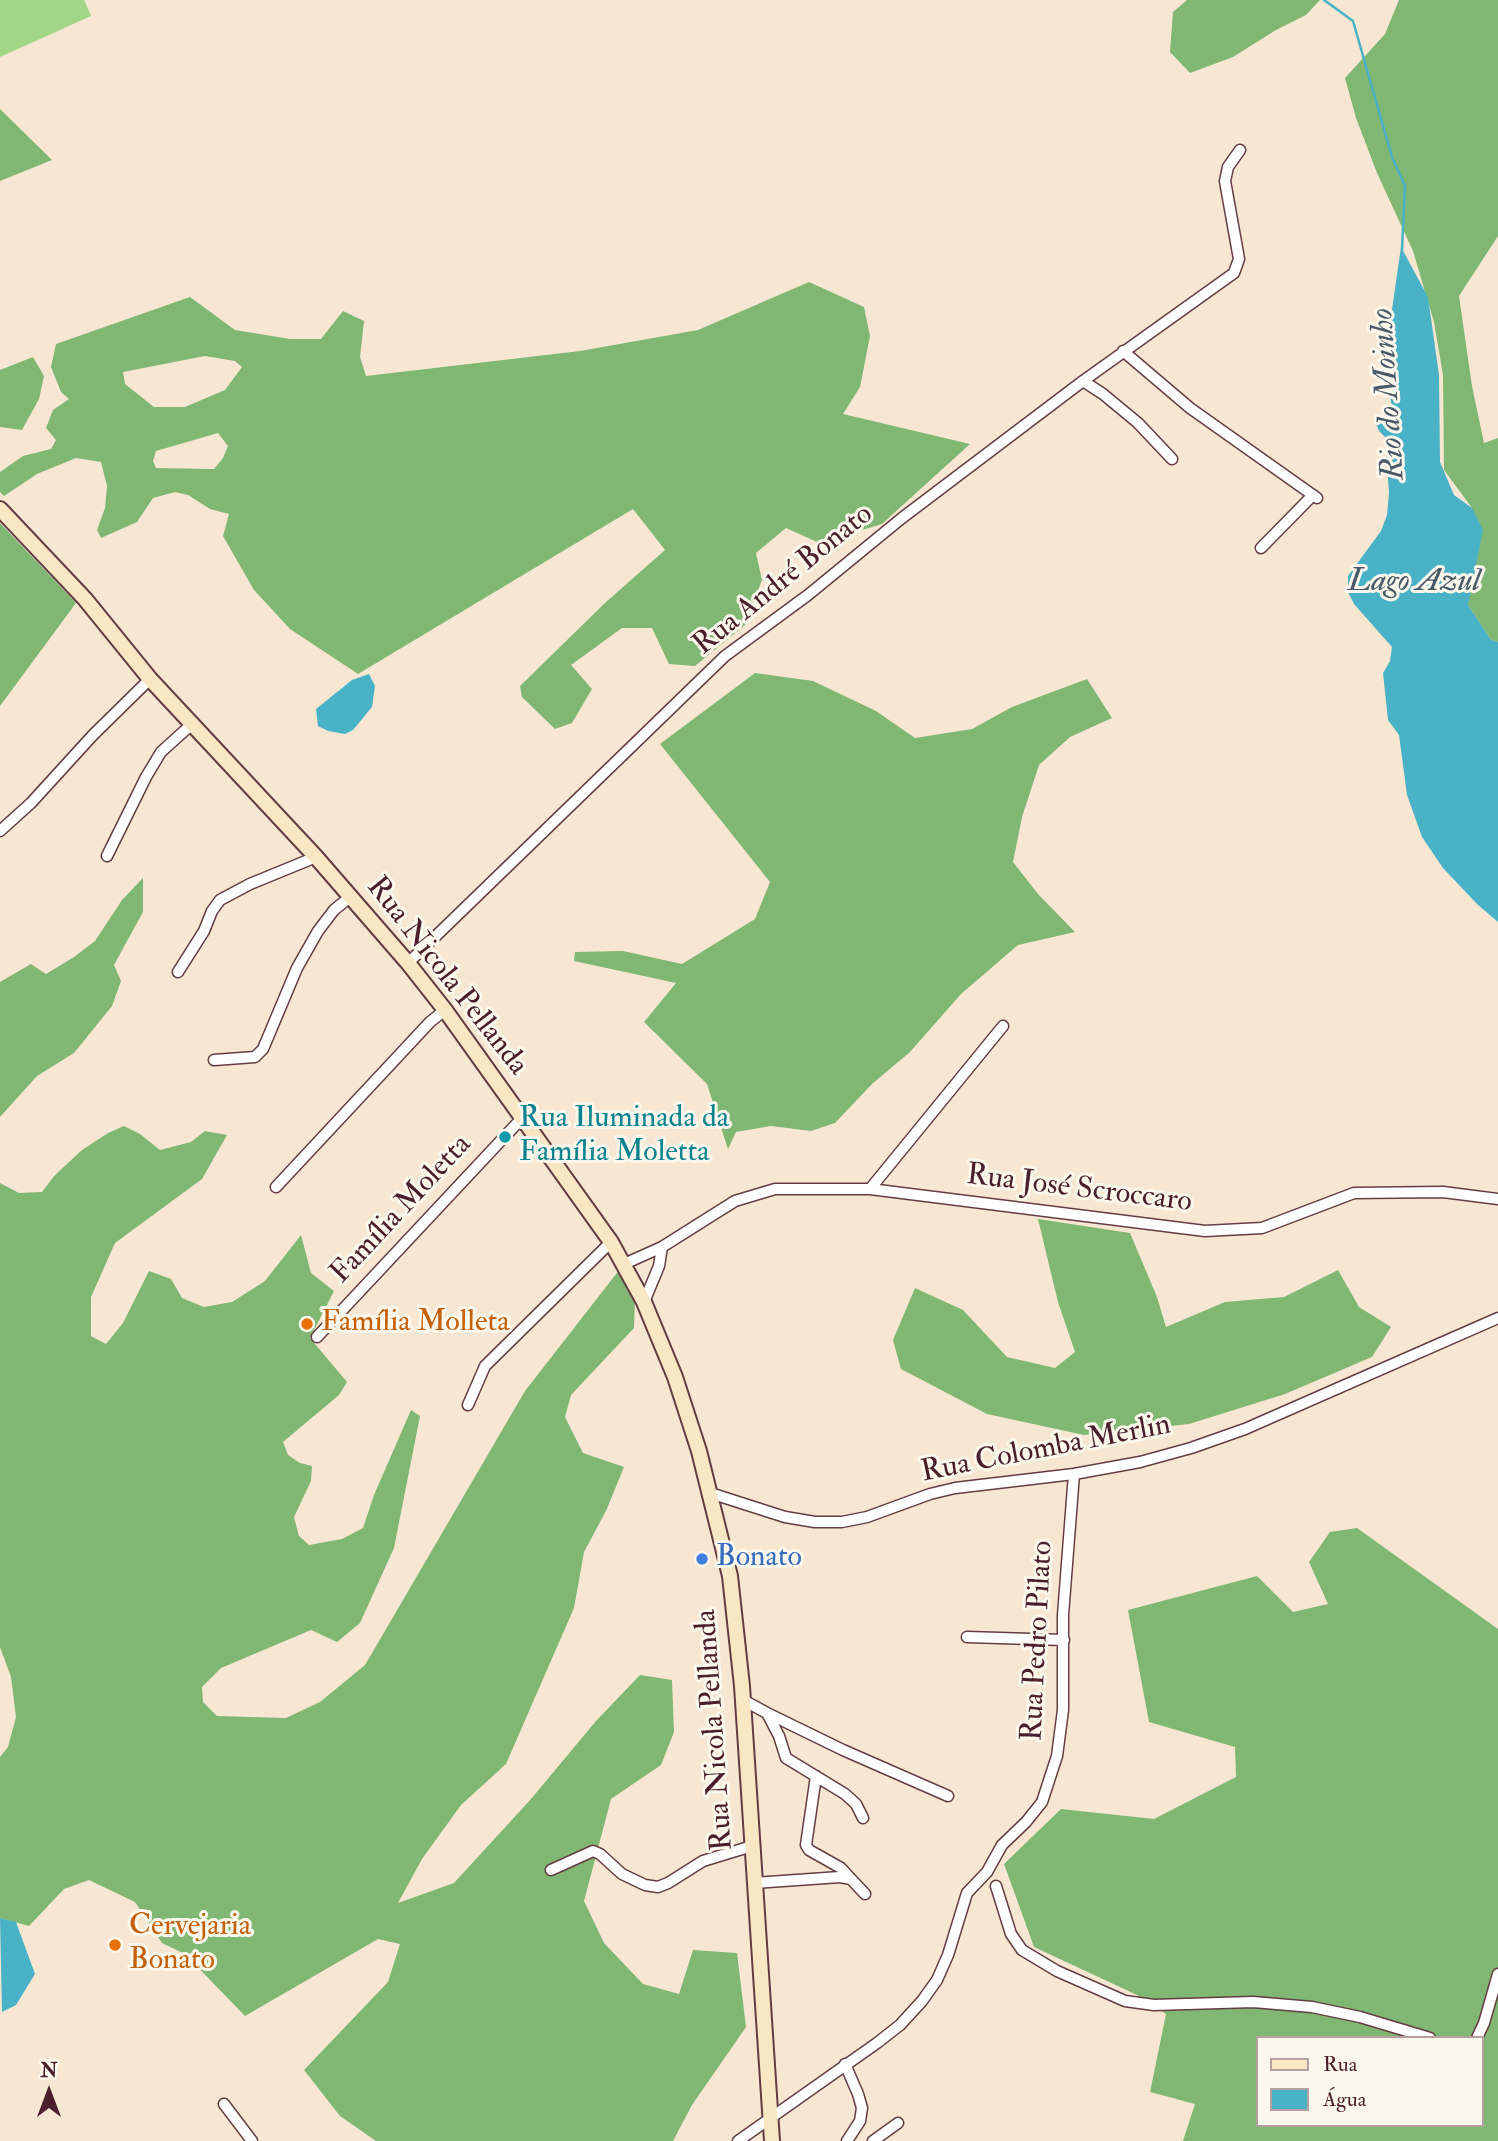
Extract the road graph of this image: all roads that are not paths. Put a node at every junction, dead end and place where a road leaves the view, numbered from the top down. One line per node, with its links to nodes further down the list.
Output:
1 (1240, 150): 2 (street, Rua André Bonato)
2 (1123, 351): 3 (street, Rua André Bonato); 6 (street)
3 (1083, 381): 4 (street); 13 (street, Rua André Bonato)
4 (1172, 459)
5 (0, 509): 7 (main road, Rua Nicola Pellanda)
6 (1261, 548)
7 (150, 679): 8 (main road, Rua Nicola Pellanda); 9 (street)
8 (192, 724): 10 (street); 11 (main road, Rua Nicola Pellanda)
9 (0, 831)
10 (107, 856)
11 (316, 857): 12 (main road, Rua Nicola Pellanda); 14 (street)
12 (350, 897): 13 (main road, Rua Nicola Pellanda); 17 (street)
13 (408, 963): 15 (main road, Rua Nicola Pellanda)
14 (178, 972)
15 (444, 1010): 18 (main road, Rua Nicola Pellanda); 19 (street)
16 (1003, 1026): 20 (street)
17 (215, 1060)
18 (523, 1117): 22 (main road, Rua Nicola Pellanda); 27 (street, Família Moletta)
19 (276, 1187)
20 (870, 1189): 21 (street, Rua José Scroccaro); 23 (street, Rua José Scroccaro)
21 (1498, 1199)
22 (611, 1242): 24 (main road, Rua Nicola Pellanda); 28 (street)
23 (662, 1247): 24 (street, Rua José Scroccaro); 25 (street)
24 (624, 1264): 25 (main road, Rua Nicola Pellanda)
25 (644, 1302): 30 (main road, Rua Nicola Pellanda)
26 (1498, 1318): 29 (street, Rua Colomba Merlin)
27 (317, 1337)
28 (467, 1405)
29 (1074, 1474): 30 (street, Rua Colomba Merlin); 32 (street, Rua Pedro Pilato)
30 (710, 1493): 33 (main road, Rua Nicola Pellanda)
31 (967, 1637): 32 (street)
32 (1064, 1640): 47 (street, Rua Pedro Pilato)
33 (743, 1700): 34 (street); 38 (main road, Rua Nicola Pellanda)
34 (767, 1713): 35 (street); 36 (street)
35 (816, 1776): 37 (street); 40 (street)
36 (948, 1796)
37 (863, 1818)
38 (752, 1846): 39 (street); 41 (main road, Rua Nicola Pellanda)
39 (551, 1870)
40 (852, 1880): 41 (street); 43 (street)
41 (754, 1884): 49 (main road, Rua Nicola Pellanda)
42 (996, 1886): 45 (street)
43 (865, 1894)
44 (1498, 1974): 46 (street)
45 (1423, 2036)
46 (1478, 2036)
47 (845, 2064): 49 (street, Rua Pedro Pilato); 54 (street)
48 (224, 2104): 51 (street)
49 (769, 2120): 52 (street, Rua Pedro Pilato); 53 (main road, Rua Nicola Pellanda)
50 (898, 2123): 55 (street)
51 (252, 2141)
52 (738, 2141)
53 (772, 2141)
54 (847, 2141)
55 (873, 2141)

